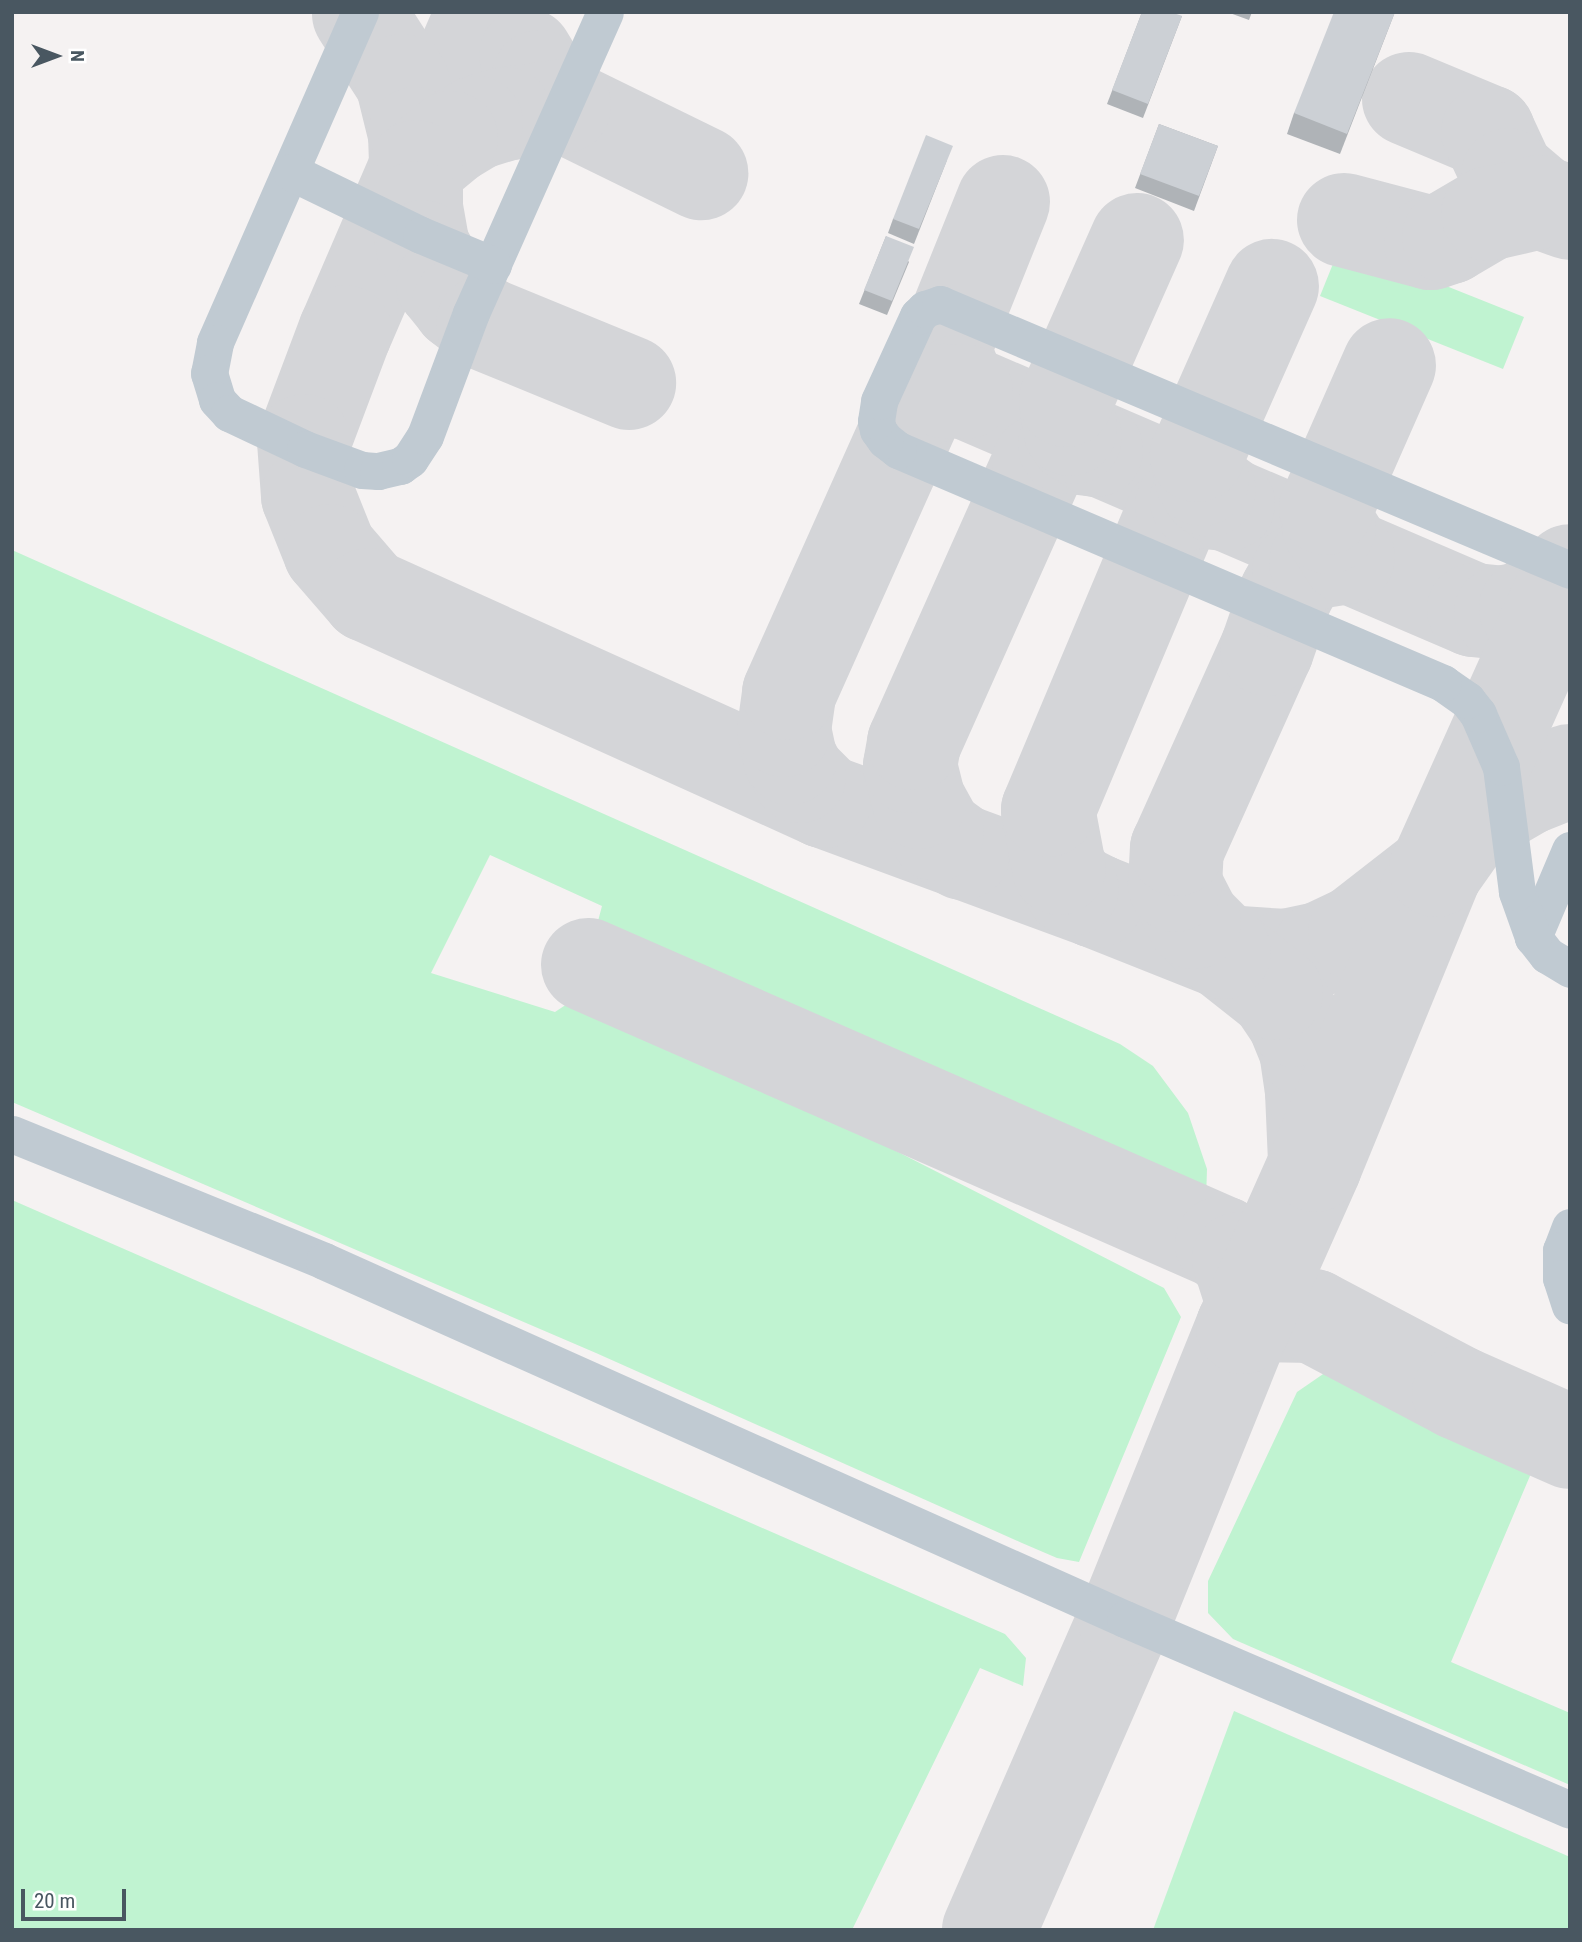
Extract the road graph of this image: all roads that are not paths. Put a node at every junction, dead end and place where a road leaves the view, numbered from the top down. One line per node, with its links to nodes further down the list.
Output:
1 (360, 12): 3 (lane)
2 (605, 12): 4 (lane)
3 (291, 172): 4 (lane); 4 (lane)
4 (493, 264)
5 (1570, 570): 7 (lane)
6 (1570, 850): 7 (lane)
7 (1533, 937): 8 (lane)
8 (1570, 969)
9 (12, 1134): 12 (lane)
10 (1570, 1227): 11 (lane)
11 (1570, 1307)
12 (1570, 1810)

